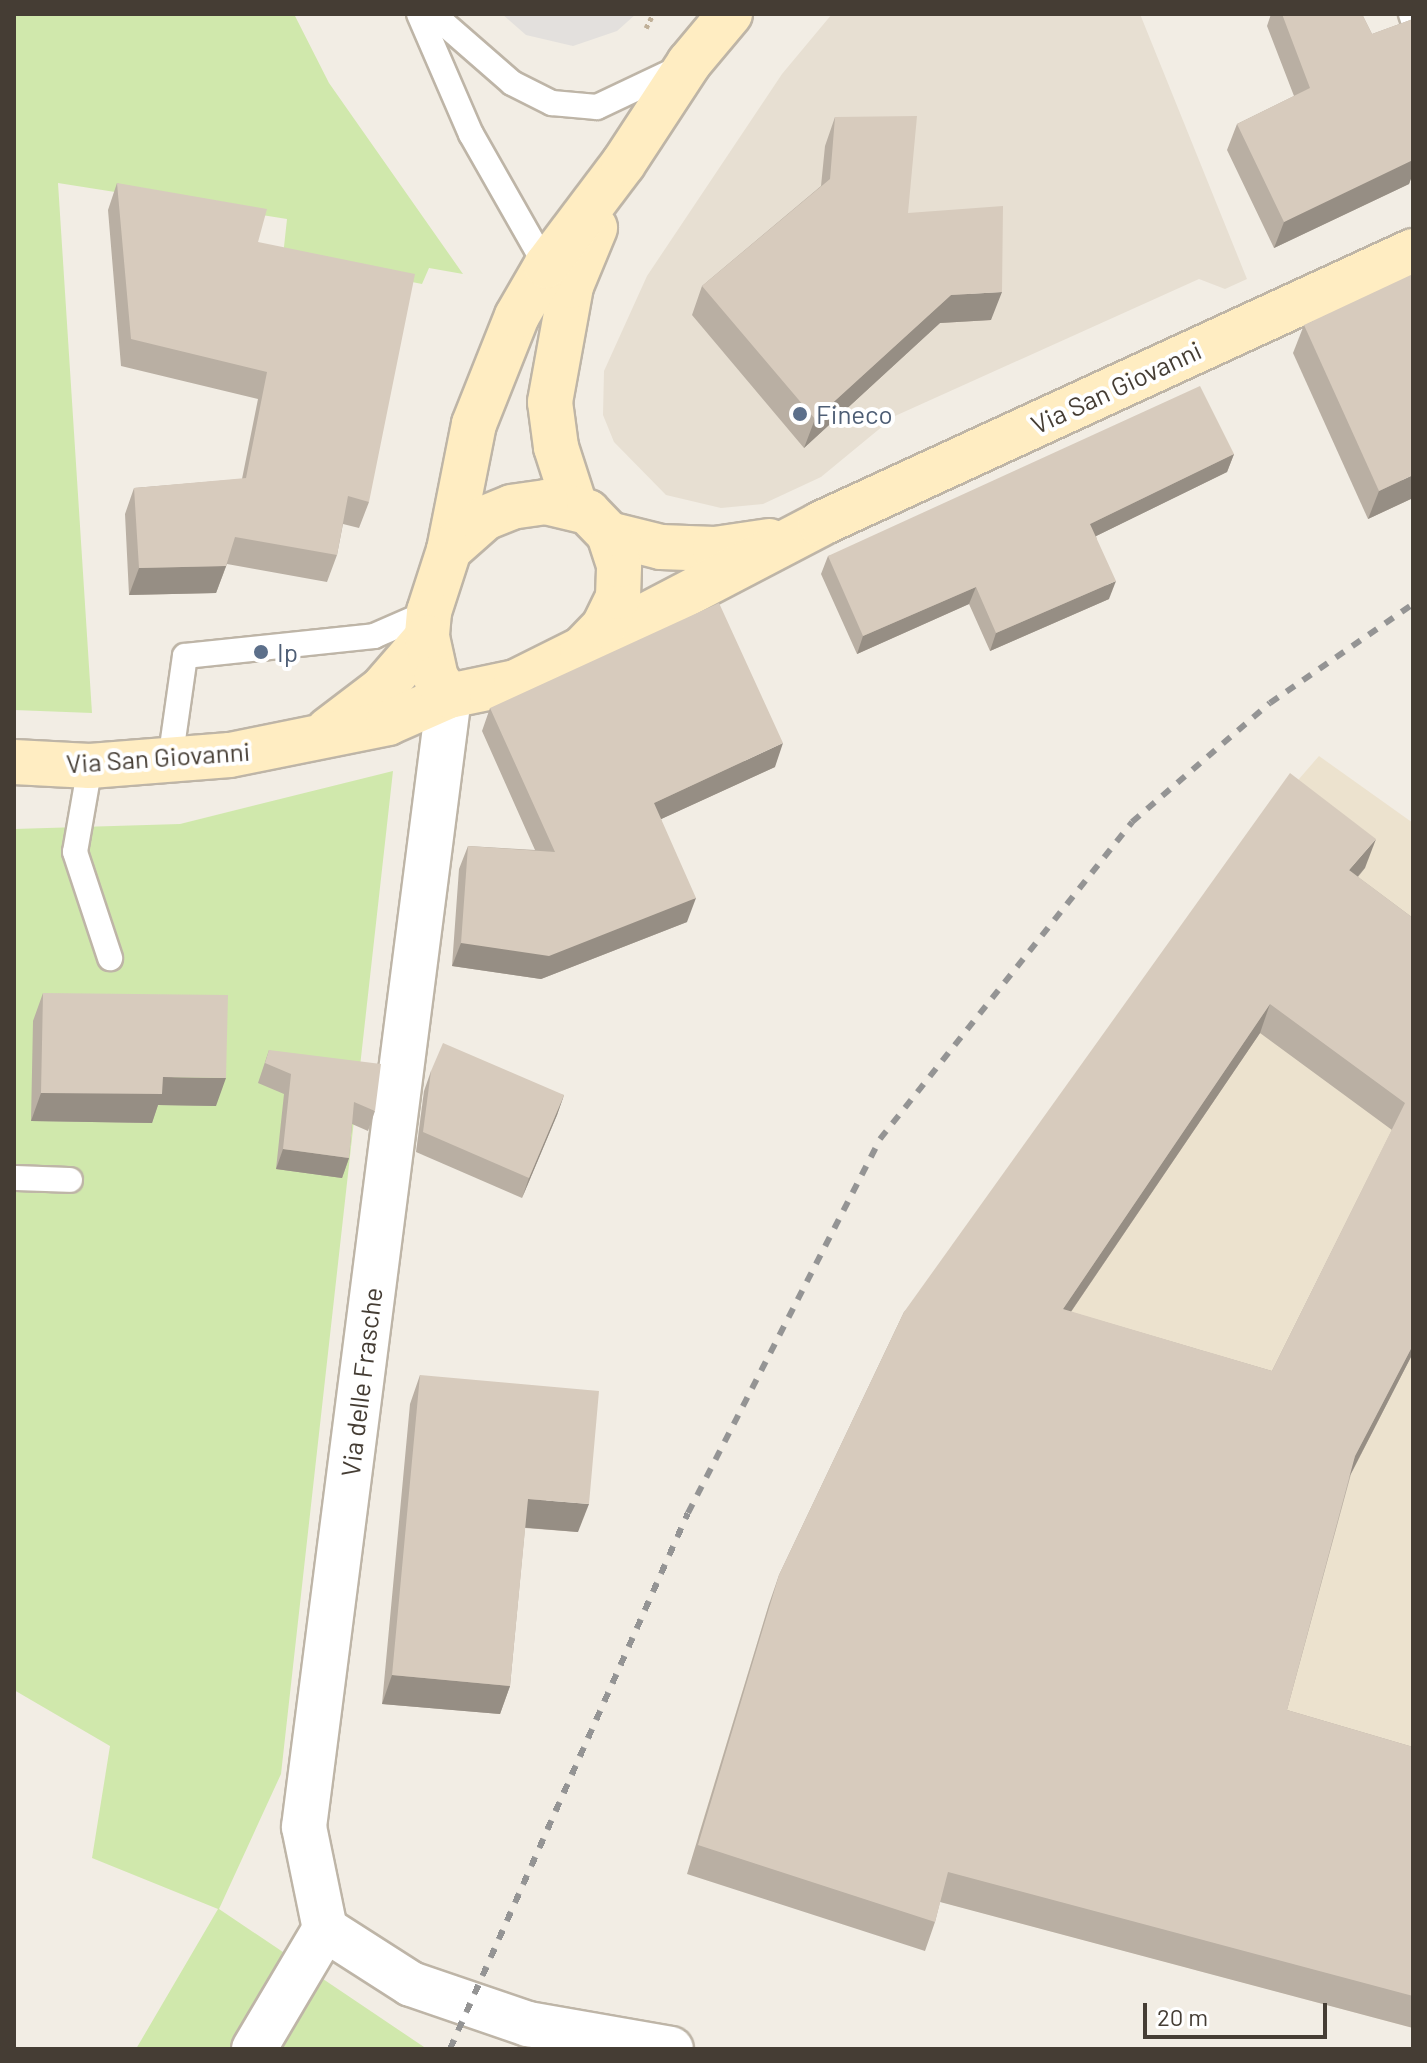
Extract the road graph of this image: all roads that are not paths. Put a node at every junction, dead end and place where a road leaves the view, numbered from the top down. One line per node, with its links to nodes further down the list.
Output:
1 (419, 14): 9 (lane)
2 (433, 14): 6 (lane)
3 (730, 14): 6 (main road)
4 (1411, 14): 5 (lane)
5 (1413, 20)
6 (689, 63): 7 (main road)
7 (623, 164): 9 (main road); 10 (main road)
8 (1413, 251): 11 (main road, Via San Giovanni)
9 (546, 266): 13 (main road)
10 (575, 506): 12 (main road); 13 (main road)
11 (820, 524): 12 (main road, Via San Giovanni); 15 (main road, Via San Giovanni)
12 (609, 534): 15 (main road)
13 (449, 550): 14 (main road)
14 (428, 624): 16 (main road); 17 (main road, Via San Giovanni); 18 (lane)
15 (582, 649): 16 (main road)
16 (449, 696): 17 (main road, Via San Giovanni); 24 (street, Via delle Frasche)
17 (301, 744): 18 (main road, Via San Giovanni)
18 (170, 761): 20 (main road, Via San Giovanni)
19 (14, 762): 20 (main road, Via San Giovanni)
20 (90, 766): 21 (lane)
21 (110, 958)
22 (14, 1178): 23 (lane)
23 (70, 1180)
24 (325, 1929): 25 (street); 26 (street)
25 (254, 2049)
26 (671, 2049)

